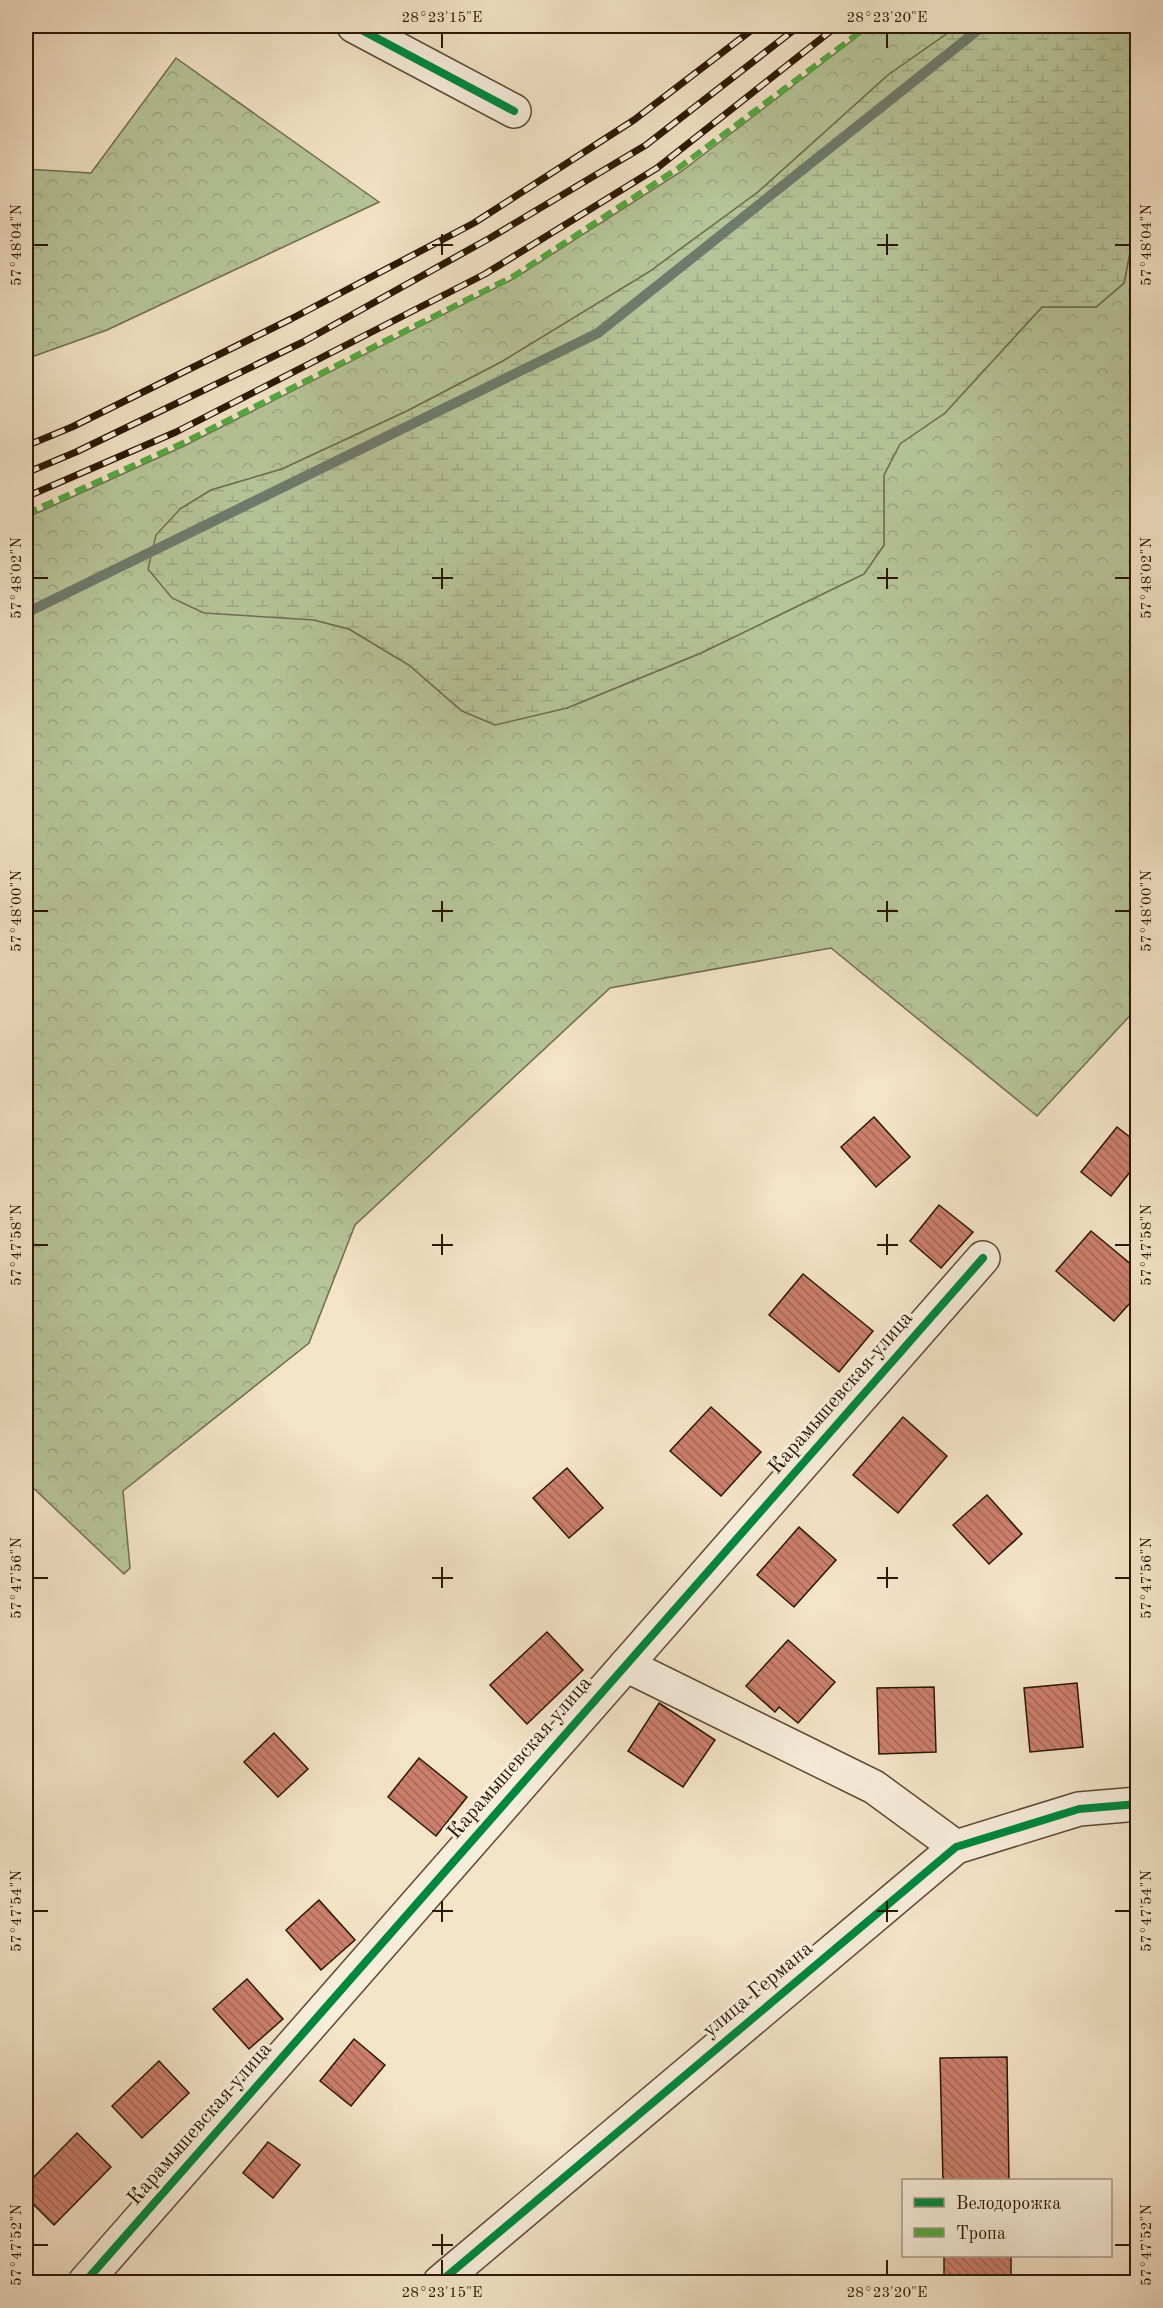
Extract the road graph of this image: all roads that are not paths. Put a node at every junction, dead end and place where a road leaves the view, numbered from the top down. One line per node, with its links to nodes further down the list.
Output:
1 (354, 26): 2 (street)
2 (514, 111)
3 (983, 1258): 4 (street, Карамышевская улица)
4 (626, 1665): 6 (street); 7 (street, Карамышевская улица)
5 (1137, 1804): 6 (street, улица Германа)
6 (956, 1847): 8 (street, улица Германа)
7 (85, 2283)
8 (440, 2283)

